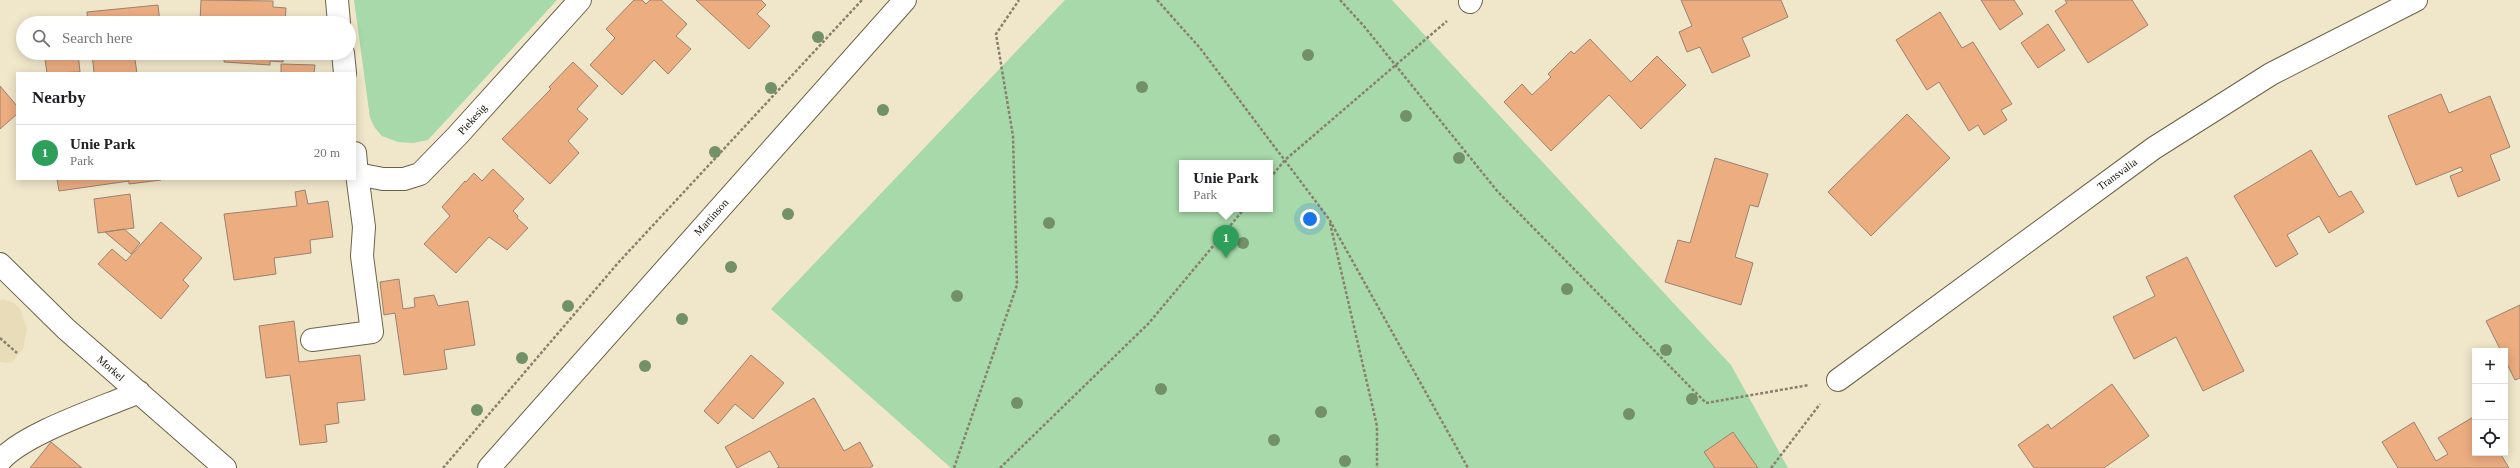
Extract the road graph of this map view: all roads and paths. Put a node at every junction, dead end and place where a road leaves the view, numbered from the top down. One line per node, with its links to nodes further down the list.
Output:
1 (337, 0): 10 (street)
2 (580, 0): 15 (street, Piekesig)
3 (862, 0): 27 (path)
4 (905, 0): 28 (street, Martinson)
5 (1019, 0): 29 (path)
6 (1157, 0): 14 (path)
7 (1340, 0): 12 (path)
8 (2416, 0): 23 (street, Transvalia)
9 (1471, 1): 12 (path)
10 (338, 16)
11 (344, 60): 13 (street)
12 (1395, 64): 14 (path); 23 (path)
13 (345, 72)
14 (1285, 160): 16 (path); 18 (path)
15 (356, 164): 21 (street)
16 (1273, 174)
17 (1242, 212): 30 (path)
18 (1329, 219): 31 (path); 32 (path)
19 (0, 264): 24 (street, Morkel)
20 (0, 338): 22 (path)
21 (312, 340)
22 (17, 353)
23 (1838, 380): 33 (path)
24 (139, 392): 25 (street); 26 (street, Morkel)
25 (0, 461)
26 (225, 468)
27 (442, 468)
28 (489, 468)
29 (954, 468)
30 (1000, 468)
31 (1377, 468)
32 (1468, 468)
33 (1771, 468)

